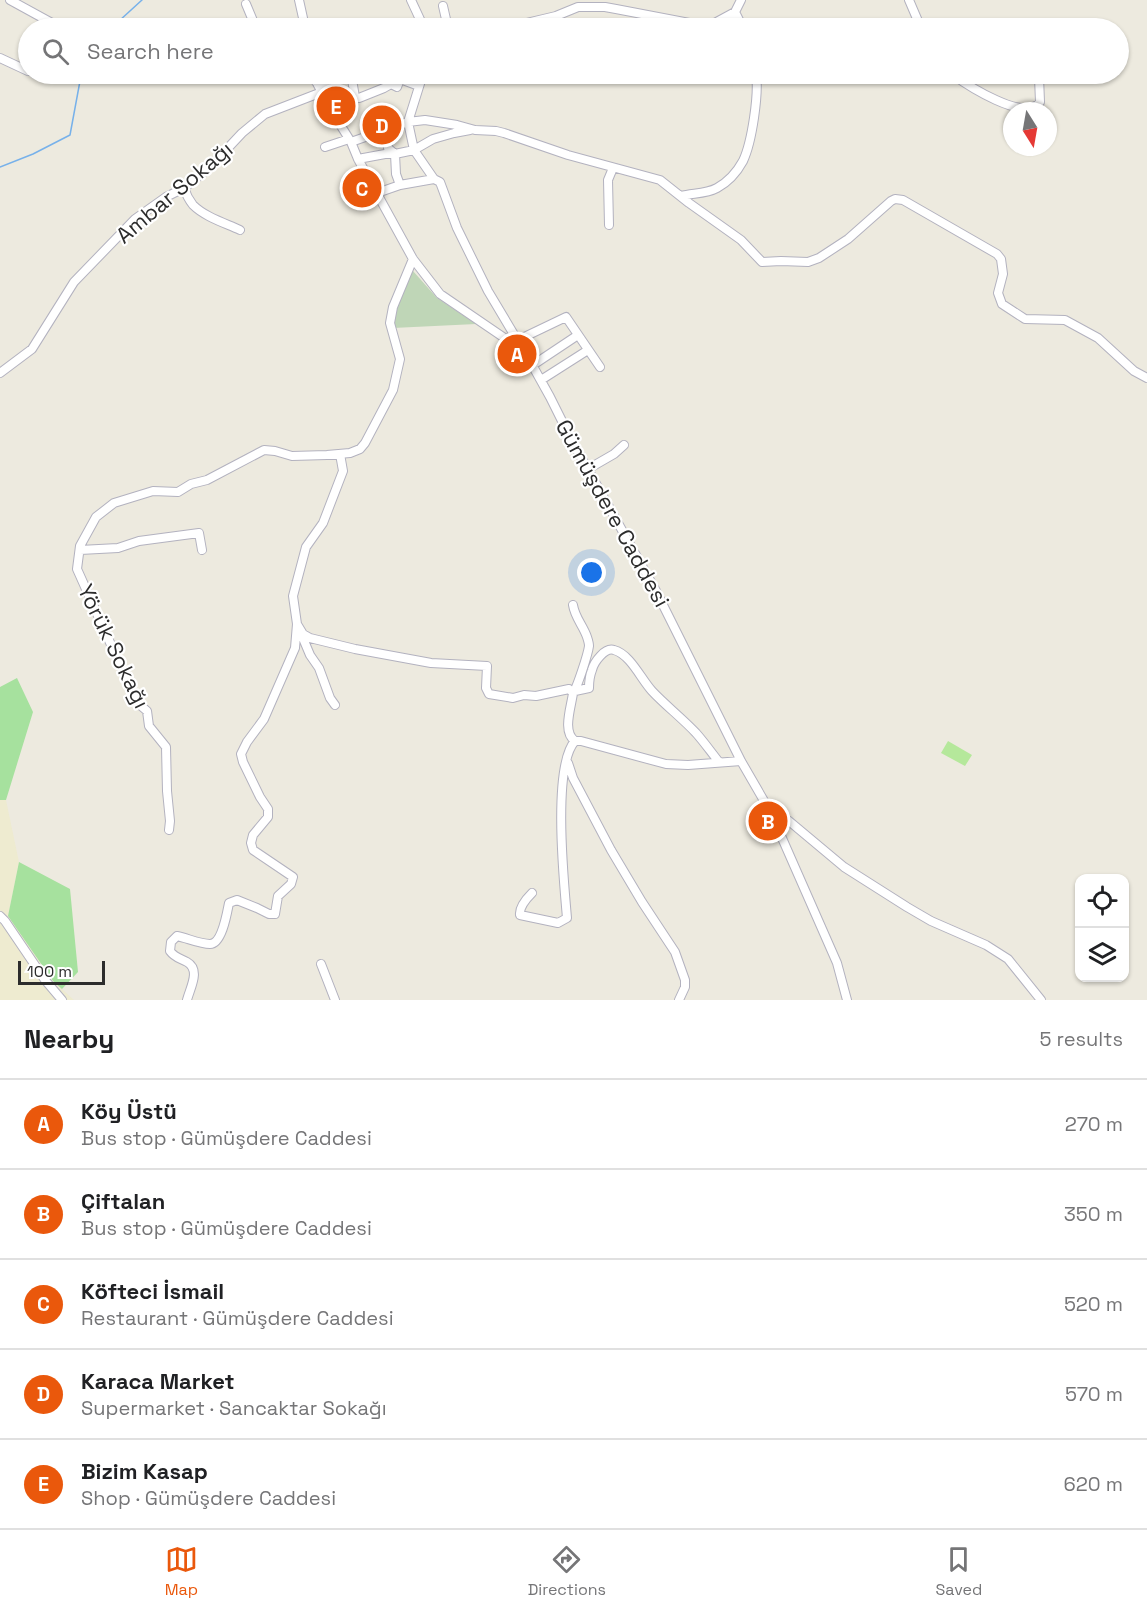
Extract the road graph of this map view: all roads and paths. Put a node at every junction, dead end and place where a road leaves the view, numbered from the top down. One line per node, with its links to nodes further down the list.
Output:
1 (10, 0): 9 (street)
2 (299, 0): 11 (street)
3 (741, 0): 8 (street)
4 (909, 0): 18 (street)
5 (414, 2): 12 (street)
6 (246, 4): 10 (street)
7 (443, 6): 13 (street)
8 (735, 12): 16 (street); 17 (street)
9 (43, 18)
10 (252, 18)
11 (303, 18)
12 (420, 18)
13 (446, 18)
14 (548, 18): 15 (street)
15 (663, 18)
16 (724, 18)
17 (738, 18)
18 (917, 18)
19 (0, 58): 20 (street)
20 (18, 66)
21 (317, 84): 31 (street, Gümüşdere Caddesi)
22 (321, 84): 32 (street)
23 (353, 84): 32 (street)
24 (390, 84): 25 (street); 32 (street)
25 (398, 84)
26 (414, 84): 30 (street)
27 (758, 84): 47 (street)
28 (967, 84): 29 (street)
29 (1039, 84)
30 (419, 86): 34 (street)
31 (322, 92): 33 (street, Gümüşdere Caddesi); 45 (street, Ambar Sokağı)
32 (355, 97): 33 (street)
33 (336, 118): 37 (street, Gümüşdere Caddesi)
34 (408, 122): 35 (street); 36 (street); 39 (street)
35 (386, 130): 37 (street); 40 (street)
36 (475, 130): 39 (street); 42 (street)
37 (350, 140): 38 (street); 41 (street, Gümüşdere Caddesi)
38 (325, 147)
39 (414, 150): 40 (street); 43 (street)
40 (395, 154): 41 (street); 44 (street)
41 (358, 159): 46 (street, Gümüşdere Caddesi)
42 (613, 168): 47 (street); 48 (street)
43 (434, 179): 44 (street); 52 (street)
44 (399, 184): 46 (street)
45 (184, 188): 49 (street); 57 (street, Ambar Sokağı)
46 (377, 193): 50 (street, Gümüşdere Caddesi)
47 (681, 196): 58 (street)
48 (609, 225)
49 (240, 230)
50 (413, 259): 54 (street, Gümüşdere Caddesi); 61 (street, Yörük Sokağı)
51 (578, 335): 52 (street); 53 (street); 55 (street)
52 (518, 340): 54 (street)
53 (588, 350): 56 (street); 59 (street)
54 (525, 351): 55 (street, Gümüşdere Caddesi)
55 (533, 365): 59 (street, Gümüşdere Caddesi)
56 (600, 367)
57 (0, 373)
58 (1147, 378)
59 (541, 380): 62 (street, Gümüşdere Caddesi)
60 (624, 444): 62 (street)
61 (340, 453): 63 (street, Yörük Sokağı); 66 (street)
62 (588, 469): 71 (street, Gümüşdere Caddesi)
63 (80, 550): 64 (street); 74 (street, Yörük Sokağı)
64 (202, 550)
65 (573, 605): 67 (street)
66 (297, 624): 67 (street); 68 (street); 79 (street)
67 (574, 692): 69 (street); 72 (street)
68 (334, 705)
69 (575, 741): 70 (street); 72 (street)
70 (568, 756): 75 (street); 81 (street)
71 (741, 761): 72 (street); 73 (street, Gümüşdere Caddesi)
72 (719, 762)
73 (771, 813): 82 (street, Gümüşdere Caddesi); 83 (street)
74 (169, 830)
75 (531, 893)
76 (0, 916): 78 (street)
77 (321, 964): 80 (street)
78 (62, 1000)
79 (187, 1000)
80 (335, 1000)
81 (680, 1000)
82 (847, 1000)
83 (1041, 1000)

